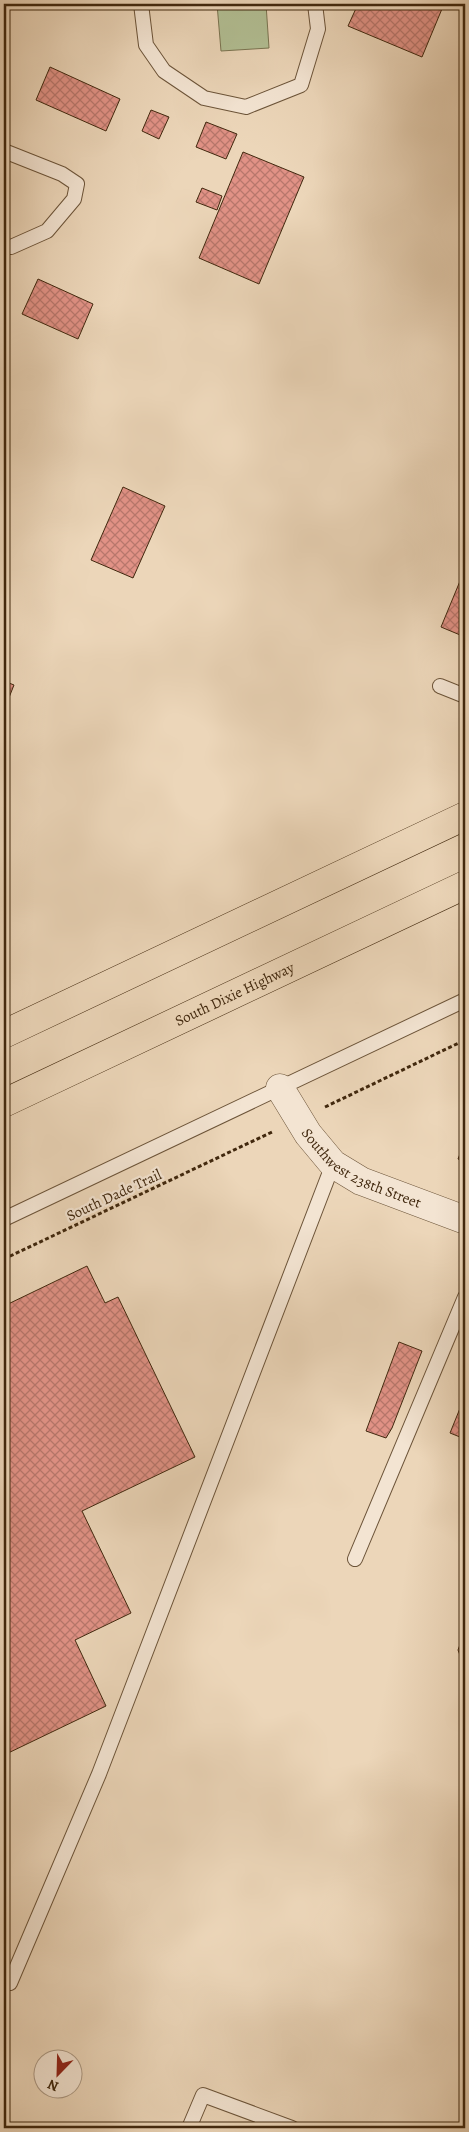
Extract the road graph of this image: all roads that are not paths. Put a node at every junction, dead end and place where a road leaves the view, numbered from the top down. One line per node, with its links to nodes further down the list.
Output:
1 (141, 4): 2 (lane)
2 (315, 4)
3 (4, 151): 4 (lane)
4 (4, 246)
5 (440, 686): 6 (lane)
6 (465, 696)
7 (465, 816): 10 (highway)
8 (465, 885): 12 (highway, South Dixie Highway)
9 (465, 1000): 11 (lane)
10 (4, 1034)
11 (280, 1088): 13 (street, Southwest 238th Street); 14 (lane)
12 (4, 1103)
13 (333, 1164): 15 (street, Southwest 238th Street); 18 (lane)
14 (4, 1219)
15 (465, 1220)
16 (465, 1297): 17 (lane)
17 (355, 1558)
18 (10, 1984)
19 (189, 2128): 20 (lane)
20 (292, 2128)

